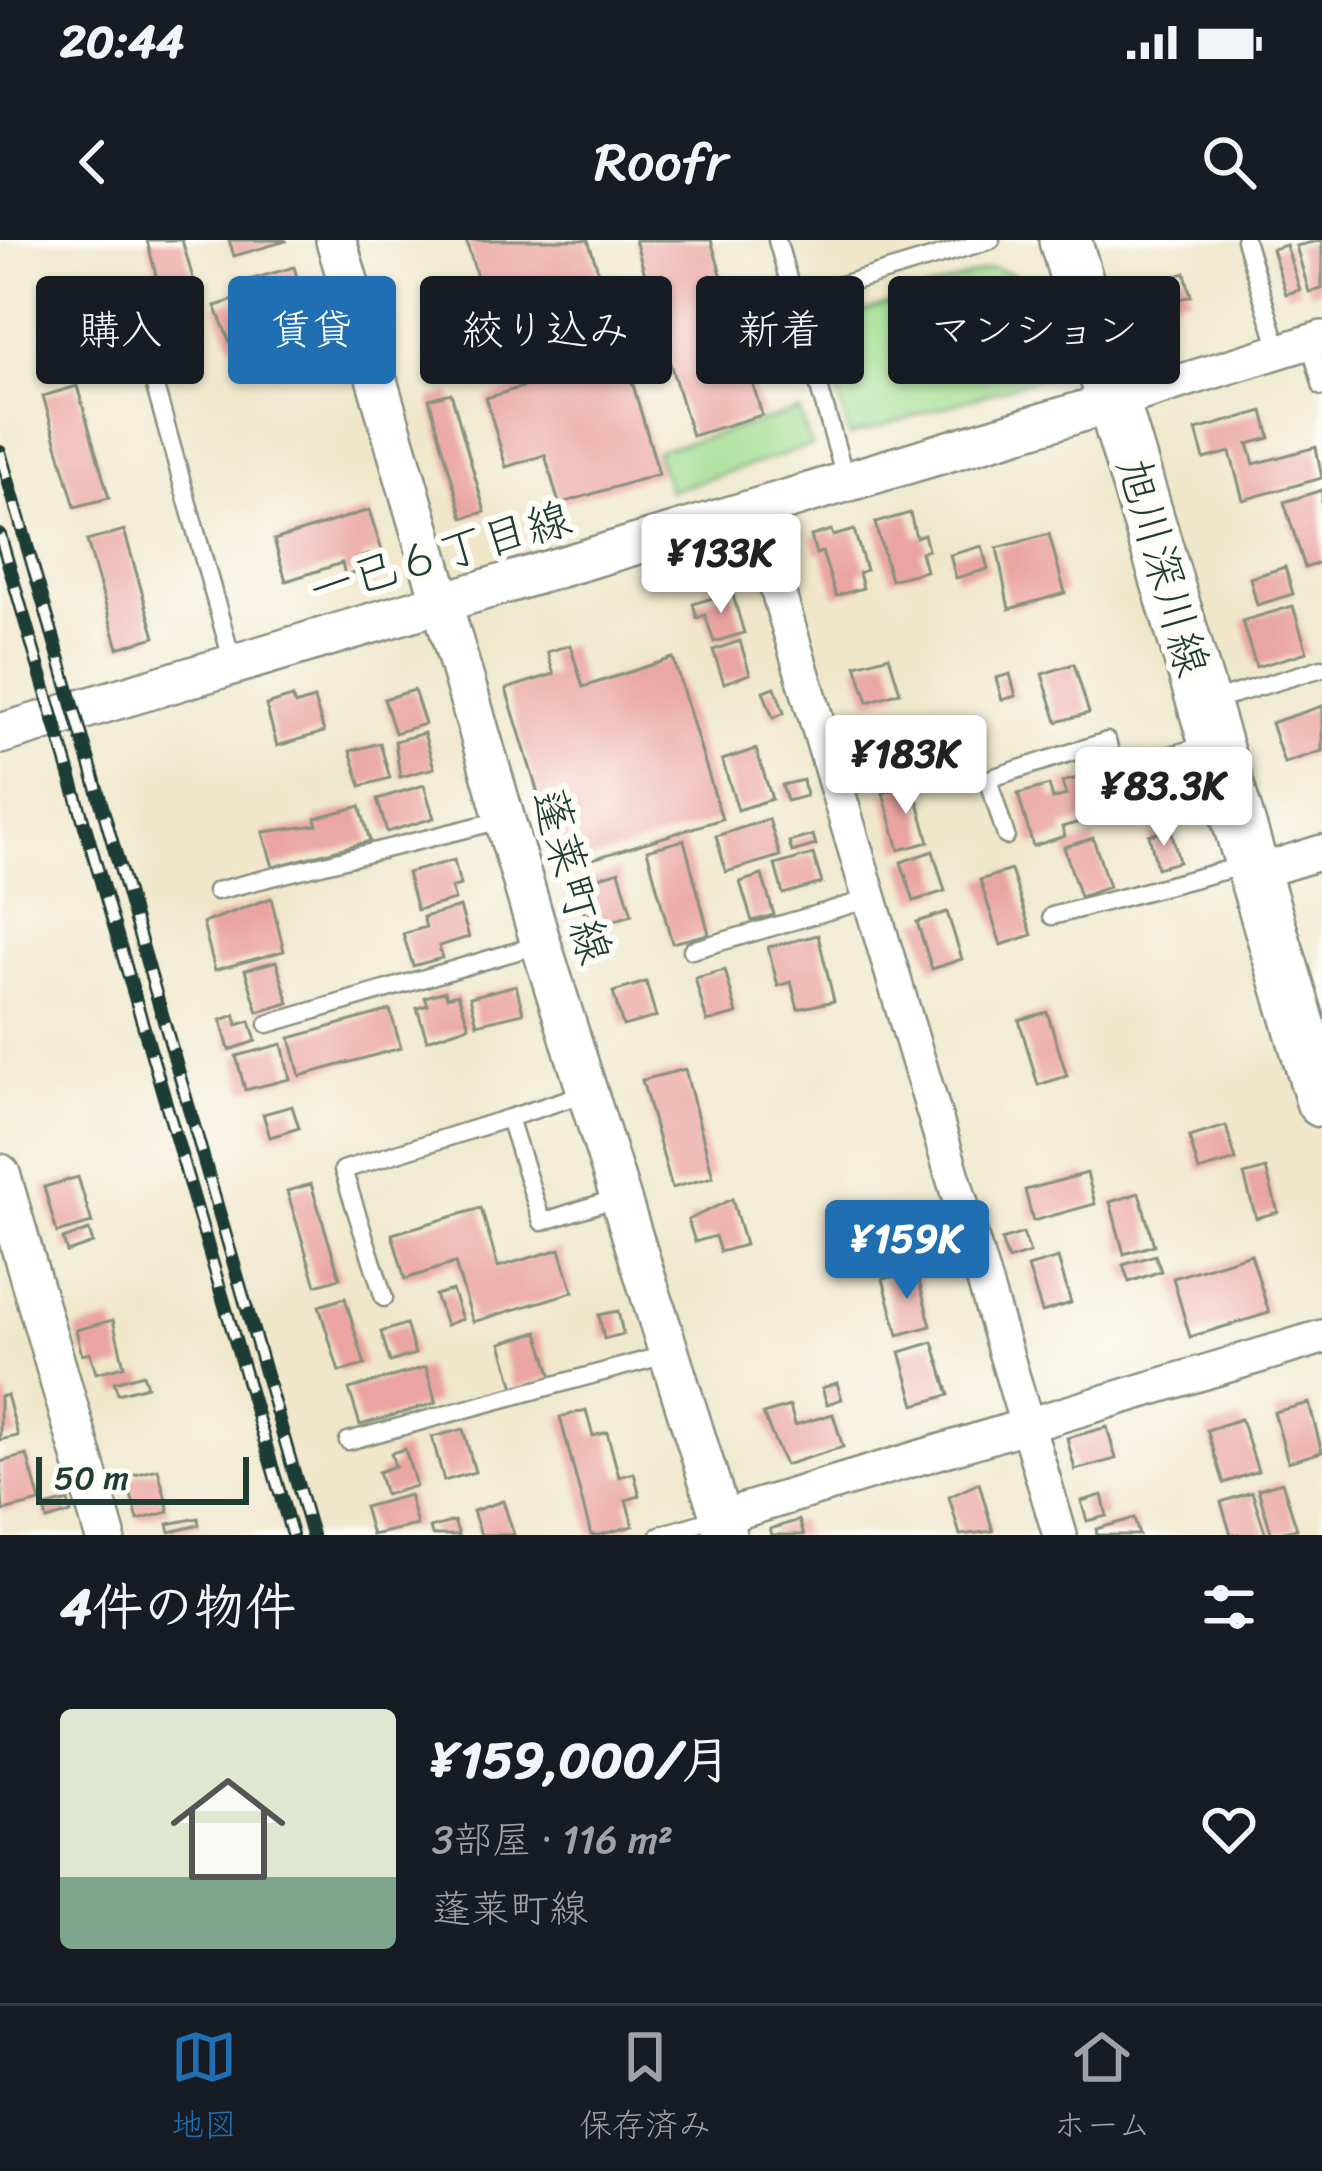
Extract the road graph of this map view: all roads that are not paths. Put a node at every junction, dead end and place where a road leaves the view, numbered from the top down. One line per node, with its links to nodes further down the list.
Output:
1 (336, 240): 15 (street, 蓬莱町線)
2 (777, 240): 6 (lane)
3 (991, 240): 7 (lane)
4 (1065, 240): 12 (main road, 旭川深川線)
5 (1245, 240): 8 (lane)
6 (787, 276)
7 (864, 278)
8 (1304, 343): 11 (lane); 12 (street)
9 (154, 384): 16 (lane)
10 (818, 384): 13 (lane)
11 (1322, 387)
12 (1114, 402): 13 (street, 一已６丁目線); 18 (main road, 旭川深川線)
13 (847, 483): 14 (street, 一已６丁目線)
14 (754, 511): 15 (street, 一已６丁目線); 25 (street)
15 (445, 603): 16 (street, 一已６丁目線); 20 (street, 蓬莱町線)
16 (233, 664): 19 (street, 一已６丁目線)
17 (1322, 668): 18 (lane)
18 (1208, 723): 21 (lane); 23 (main road, 旭川深川線)
19 (0, 734)
20 (506, 819): 24 (lane); 27 (street, 蓬莱町線)
21 (1006, 836)
22 (1322, 852): 23 (street)
23 (1252, 868): 26 (lane); 31 (main road, 旭川深川線)
24 (216, 891)
25 (870, 899): 28 (lane); 38 (street)
26 (1052, 916)
27 (541, 944): 29 (lane); 30 (street, 蓬莱町線)
28 (692, 950)
29 (268, 1024)
30 (587, 1093): 32 (lane); 34 (street, 蓬莱町線)
31 (1322, 1101)
32 (509, 1118): 34 (lane); 35 (lane)
33 (0, 1174): 41 (street)
34 (620, 1197): 37 (street, 蓬莱町線)
35 (384, 1298)
36 (1322, 1336): 38 (street)
37 (670, 1354): 39 (lane); 40 (street, 蓬莱町線)
38 (1027, 1423): 40 (street); 43 (street)
39 (348, 1441)
40 (724, 1526): 42 (lane)
41 (105, 1535)
42 (660, 1535)
43 (1060, 1535)

